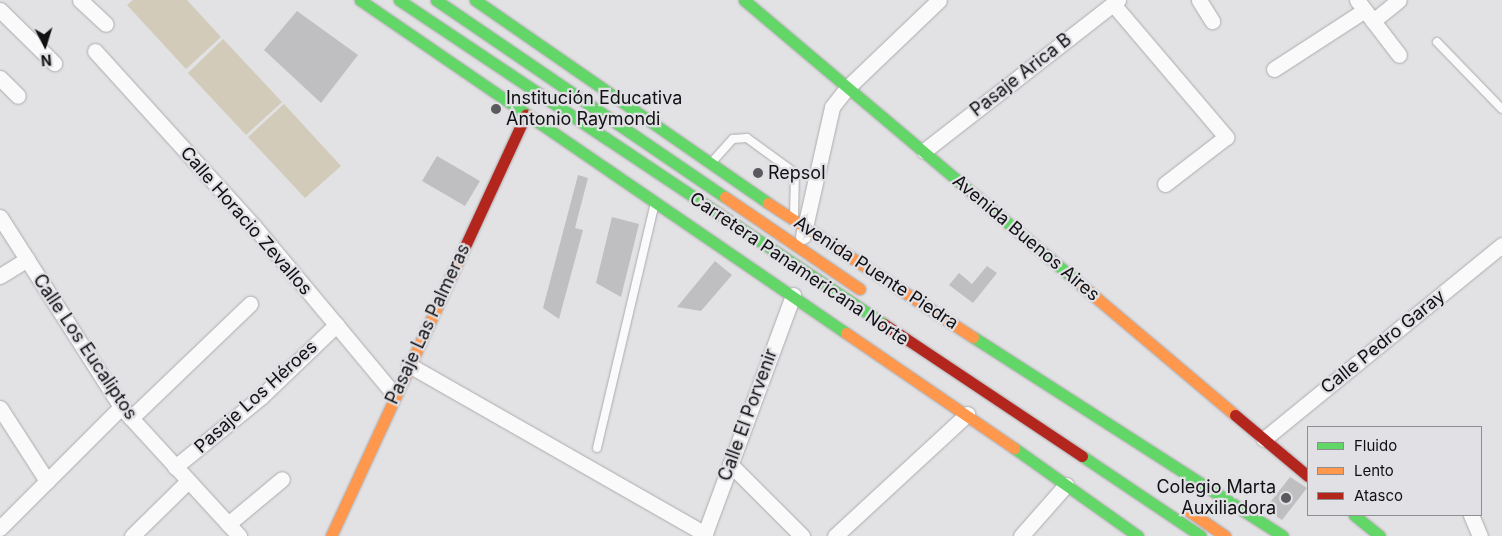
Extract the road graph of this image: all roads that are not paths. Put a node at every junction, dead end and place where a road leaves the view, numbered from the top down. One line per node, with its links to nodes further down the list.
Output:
1 (80, 0): 14 (street)
2 (360, 0): 24 (main road)
3 (399, 0): 67 (main road, Carretera Panamericana Norte)
4 (436, 0): 27 (main road, Carretera Panamericana Norte)
5 (475, 0): 26 (main road, Avenida Puente Piedra)
6 (744, 0): 21 (main road, Avenida Buenos Aires)
7 (938, 0): 21 (street)
8 (1199, 0): 13 (street)
9 (1399, 0): 12 (street)
10 (1116, 2): 25 (street, Pasaje Arica B); 28 (street)
11 (0, 10): 18 (street)
12 (1365, 10): 17 (street); 19 (street)
13 (1212, 21)
14 (106, 24)
15 (1436, 42): 23 (lane)
16 (95, 51): 39 (street, Calle Horacio Zevallos)
17 (1399, 55)
18 (54, 63)
19 (1274, 69)
20 (0, 78): 22 (street)
21 (847, 88): 25 (main road, Avenida Buenos Aires); 31 (street)
22 (18, 96)
23 (1502, 109)
24 (526, 114): 29 (main road); 40 (main road, Pasaje Las Palmeras)
25 (924, 151): 45 (main road, Avenida Buenos Aires)
26 (712, 162): 27 (lane); 31 (main road, Avenida Puente Piedra); 31 (lane)
27 (696, 177): 32 (main road, Carretera Panamericana Norte)
28 (1165, 184)
29 (655, 206): 36 (main road); 46 (lane)
30 (0, 217): 34 (street, Calle Los Eucaliptos)
31 (800, 225): 32 (street); 69 (main road, Avenida Puente Piedra)
32 (795, 244): 37 (main road, Carretera Panamericana Norte)
33 (1502, 245): 45 (street, Calle Pedro Garay)
34 (27, 259): 35 (street); 43 (street, Calle Los Eucaliptos)
35 (0, 276)
36 (793, 295): 44 (main road); 47 (street, Calle El Porvenir)
37 (873, 297)
38 (250, 304): 43 (street)
39 (336, 325): 41 (street, Calle Horacio Zevallos); 48 (street, Pasaje Los Héroes)
40 (410, 365): 41 (main road, Pasaje Las Palmeras); 59 (street)
41 (394, 394): 62 (main road, Pasaje Las Palmeras)
42 (0, 408): 52 (street)
43 (126, 413): 48 (street, Calle Los Eucaliptos); 52 (street)
44 (967, 414): 53 (main road); 64 (street)
45 (1264, 440): 49 (main road, Avenida Buenos Aires)
46 (597, 448)
47 (730, 464): 59 (street, Calle El Porvenir); 63 (street)
48 (175, 467): 51 (street, Calle Los Eucaliptos)
49 (1307, 475)
50 (282, 479): 57 (street)
51 (188, 481): 57 (street, Calle Los Eucaliptos); 60 (street)
52 (47, 482): 58 (street)
53 (1066, 485): 65 (street); 66 (main road)
54 (1176, 503): 68 (main road)
55 (1355, 516): 70 (main road)
56 (1471, 516): 71 (street)
57 (228, 524): 61 (street, Calle Los Eucaliptos)
58 (0, 528)
59 (705, 535)
60 (132, 536)
61 (239, 536)
62 (331, 536)
63 (802, 536)
64 (835, 536)
65 (1021, 536)
66 (1138, 536)
67 (1201, 536)
68 (1225, 536)
69 (1283, 536)
70 (1380, 536)
71 (1480, 536)

